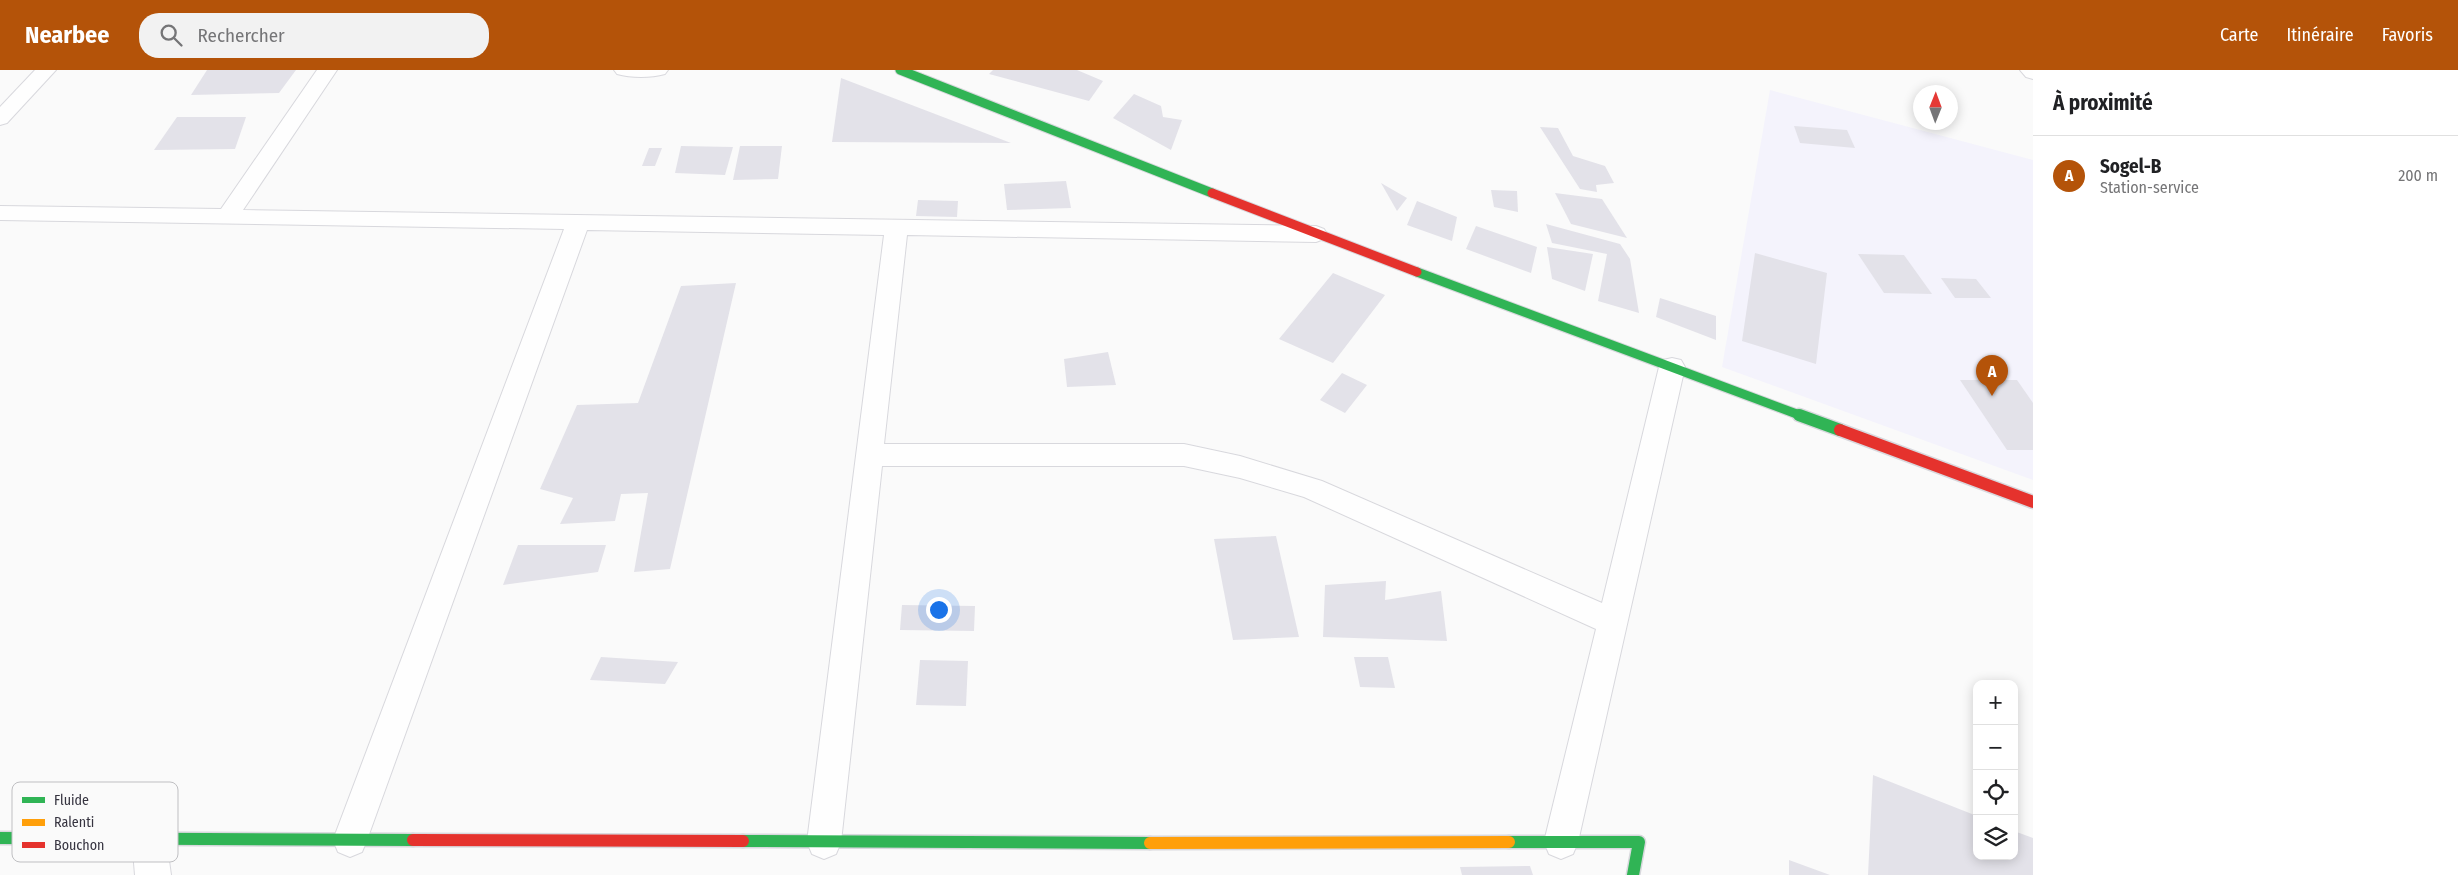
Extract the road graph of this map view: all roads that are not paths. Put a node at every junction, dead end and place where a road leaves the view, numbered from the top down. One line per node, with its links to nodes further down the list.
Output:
1 (46, 70): 6 (street)
2 (327, 70): 8 (street)
3 (624, 70): 4 (street)
4 (658, 70)
5 (900, 70): 11 (street)
6 (0, 120)
7 (0, 213): 8 (street)
8 (226, 217): 9 (street)
9 (578, 222): 10 (street); 17 (street)
10 (896, 227): 11 (street); 13 (street)
11 (1316, 234): 12 (street)
12 (1672, 367): 14 (street); 15 (street)
13 (869, 455): 15 (street); 18 (street)
14 (2033, 502)
15 (1612, 622): 19 (street)
16 (178, 839): 17 (street)
17 (350, 840): 18 (street)
18 (824, 842): 19 (street)
19 (1561, 842): 22 (street)
20 (152, 862): 21 (street)
21 (153, 875)
22 (1633, 875)

